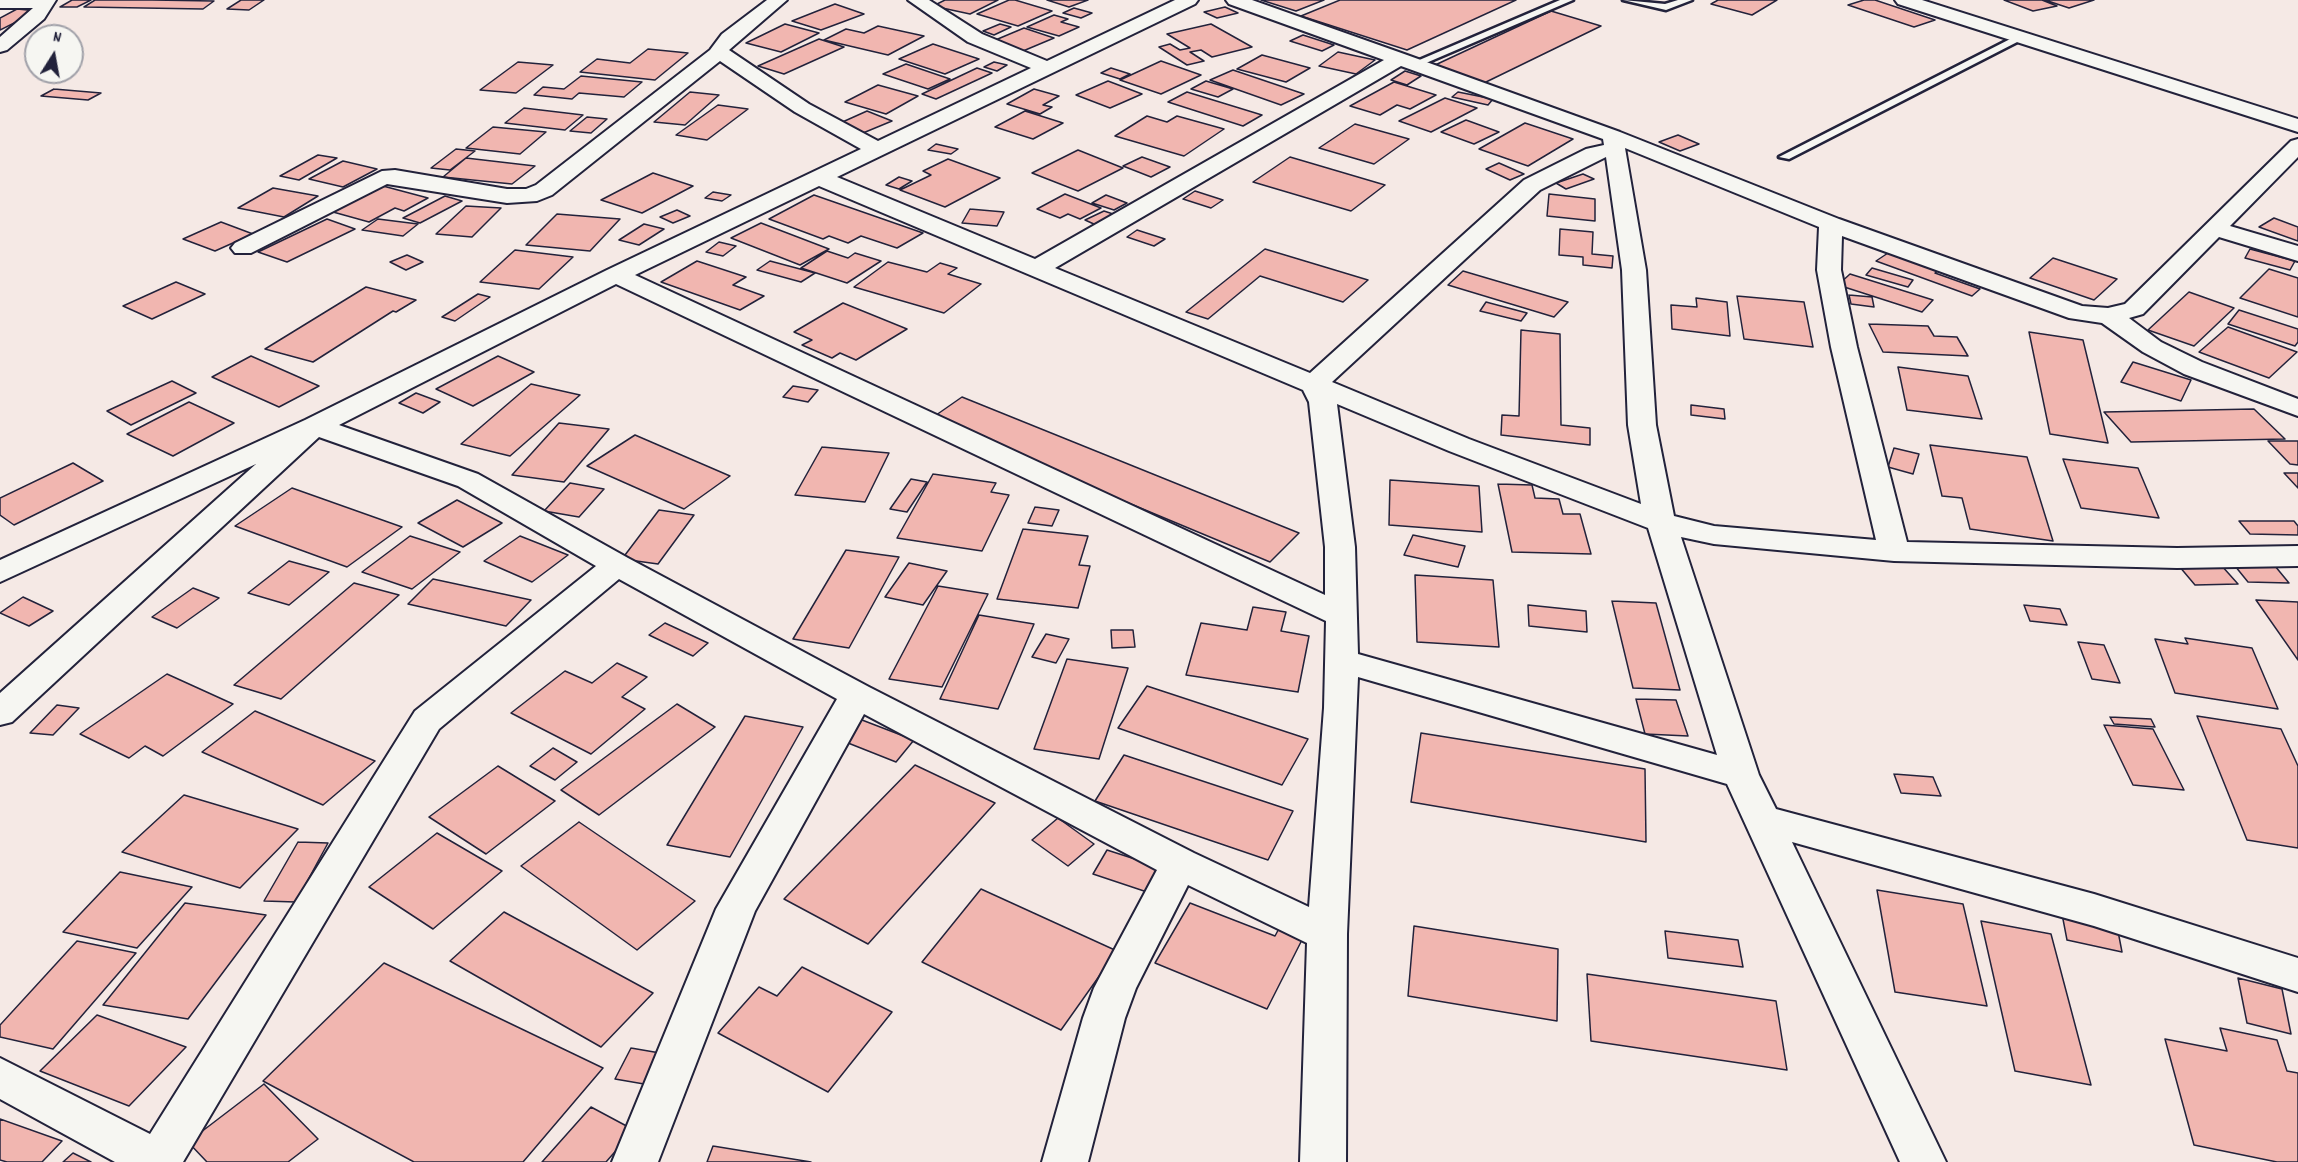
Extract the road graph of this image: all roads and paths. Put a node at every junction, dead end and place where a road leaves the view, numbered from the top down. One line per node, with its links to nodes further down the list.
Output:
1 (778, 0): 13 (street)
2 (917, 0): 15 (street)
3 (1187, 0): 15 (street)
4 (1235, 0): 14 (street)
5 (1568, 0): 14 (lane)
6 (1628, 0): 7 (lane)
7 (1687, 0)
8 (1910, 1): 11 (street)
9 (46, 2): 10 (street); 12 (street)
10 (0, 3)
11 (2020, 37): 16 (street); 20 (lane)
12 (0, 46)
13 (719, 51): 19 (street); 24 (street)
14 (1407, 62): 17 (street); 26 (street)
15 (1047, 68): 19 (street)
16 (2298, 126)
17 (1614, 142): 22 (street); 29 (street); 32 (street)
18 (2298, 145): 23 (street)
19 (878, 150): 21 (street)
20 (1785, 156)
21 (819, 178): 26 (street); 27 (street)
22 (1832, 224): 28 (street); 33 (street)
23 (2214, 228): 25 (street); 28 (street)
24 (243, 248)
25 (2298, 254)
26 (1037, 268): 29 (street)
27 (616, 275): 31 (street); 37 (street)
28 (2109, 316): 30 (street)
29 (1314, 384): 32 (street); 37 (street)
30 (2298, 408)
31 (315, 426): 35 (street); 36 (street); 40 (street)
32 (1662, 523): 33 (street); 41 (street)
33 (1894, 550): 34 (street)
34 (2298, 556)
35 (617, 565): 39 (street); 47 (street)
36 (0, 572)
37 (1342, 616): 38 (street)
38 (1341, 661): 41 (street); 44 (street)
39 (857, 694): 43 (street); 48 (street)
40 (0, 713)
41 (1741, 775): 42 (street)
42 (1762, 820): 45 (street); 51 (street)
43 (1180, 864): 44 (street); 49 (street)
44 (1327, 934): 50 (street)
45 (2298, 975)
46 (0, 1077): 47 (street)
47 (158, 1162)
48 (635, 1162)
49 (1065, 1162)
50 (1323, 1162)
51 (1923, 1162)

